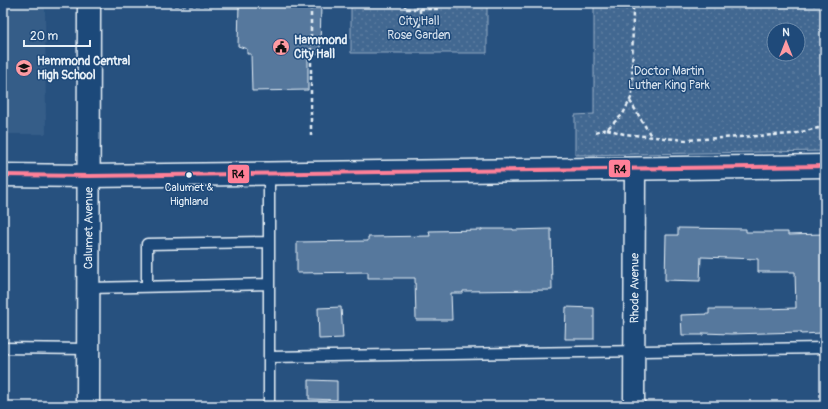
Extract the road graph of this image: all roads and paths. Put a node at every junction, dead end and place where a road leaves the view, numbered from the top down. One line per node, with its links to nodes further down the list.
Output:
1 (89, 3): 20 (street, Calumet Avenue)
2 (311, 3): 14 (path)
3 (405, 3): 8 (path)
4 (438, 3): 8 (path)
5 (633, 3): 10 (path)
6 (126, 5): 7 (path)
7 (223, 5)
8 (420, 9): 9 (path)
9 (420, 30)
10 (629, 101): 12 (path); 15 (path)
11 (825, 128): 15 (path)
12 (607, 129): 13 (path); 15 (path)
13 (595, 132)
14 (311, 136)
15 (652, 137)
16 (825, 166): 17 (street)
17 (635, 169): 18 (street); 28 (street, Rhode Avenue)
18 (269, 174): 20 (street); 21 (lane)
19 (3, 175): 20 (street)
20 (89, 176): 24 (street, Calumet Avenue)
21 (268, 242): 22 (lane); 23 (lane)
22 (269, 284): 23 (lane); 29 (lane)
23 (147, 286): 24 (lane)
24 (89, 288): 27 (street, Calumet Avenue)
25 (3, 348): 27 (lane)
26 (825, 348): 28 (lane)
27 (88, 350): 30 (street, Calumet Avenue)
28 (634, 351): 29 (lane); 32 (street, Rhode Avenue)
29 (269, 358): 31 (lane)
30 (88, 406)
31 (269, 406)
32 (634, 406)

